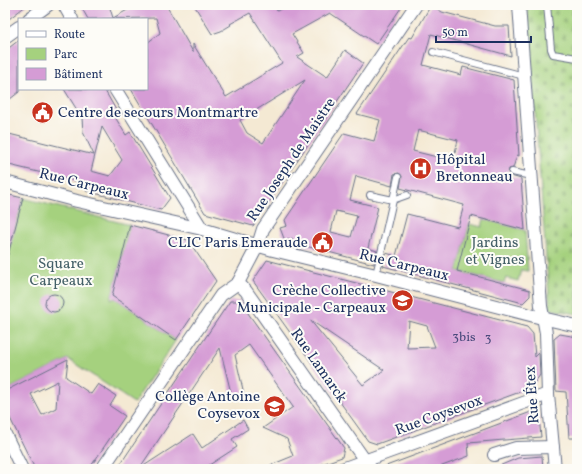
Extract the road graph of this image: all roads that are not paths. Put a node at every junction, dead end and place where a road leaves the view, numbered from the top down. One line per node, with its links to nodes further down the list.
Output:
1 (48, 5): 6 (street)
2 (64, 5): 7 (street)
3 (416, 5): 22 (street, Rue Joseph de Maistre)
4 (519, 5): 12 (street, Rue Étex)
5 (547, 5): 11 (lane)
6 (30, 18)
7 (71, 18)
8 (18, 28): 9 (street)
9 (5, 37)
10 (433, 52): 12 (lane)
11 (577, 58)
12 (524, 76): 15 (street, Rue Étex)
13 (117, 90): 21 (street)
14 (512, 172): 15 (lane)
15 (531, 176): 25 (street, Rue Étex)
16 (398, 177): 20 (lane)
17 (5, 182): 21 (street, Rue Carpeaux)
18 (370, 195): 20 (lane)
19 (407, 195): 20 (lane)
20 (393, 200): 23 (lane)
21 (202, 229): 22 (street, Rue Carpeaux)
22 (258, 246): 23 (street, Rue Carpeaux); 24 (street, Rue Joseph de Maistre)
23 (376, 275): 25 (street, Rue Carpeaux)
24 (238, 283): 31 (street, Rue Lamarck); 33 (street, Rue Joseph de Maistre)
25 (542, 318): 26 (street, Rue Carpeaux); 27 (street, Rue Étex)
26 (577, 326)
27 (548, 394): 29 (street, Rue Étex); 31 (street, Rue Coysevox)
28 (5, 434): 32 (street)
29 (553, 447): 30 (street); 35 (street, Rue Étex)
30 (494, 455)
31 (368, 465): 34 (street, Rue Coysevox)
32 (22, 469)
33 (102, 469)
34 (342, 469)
35 (555, 469)

